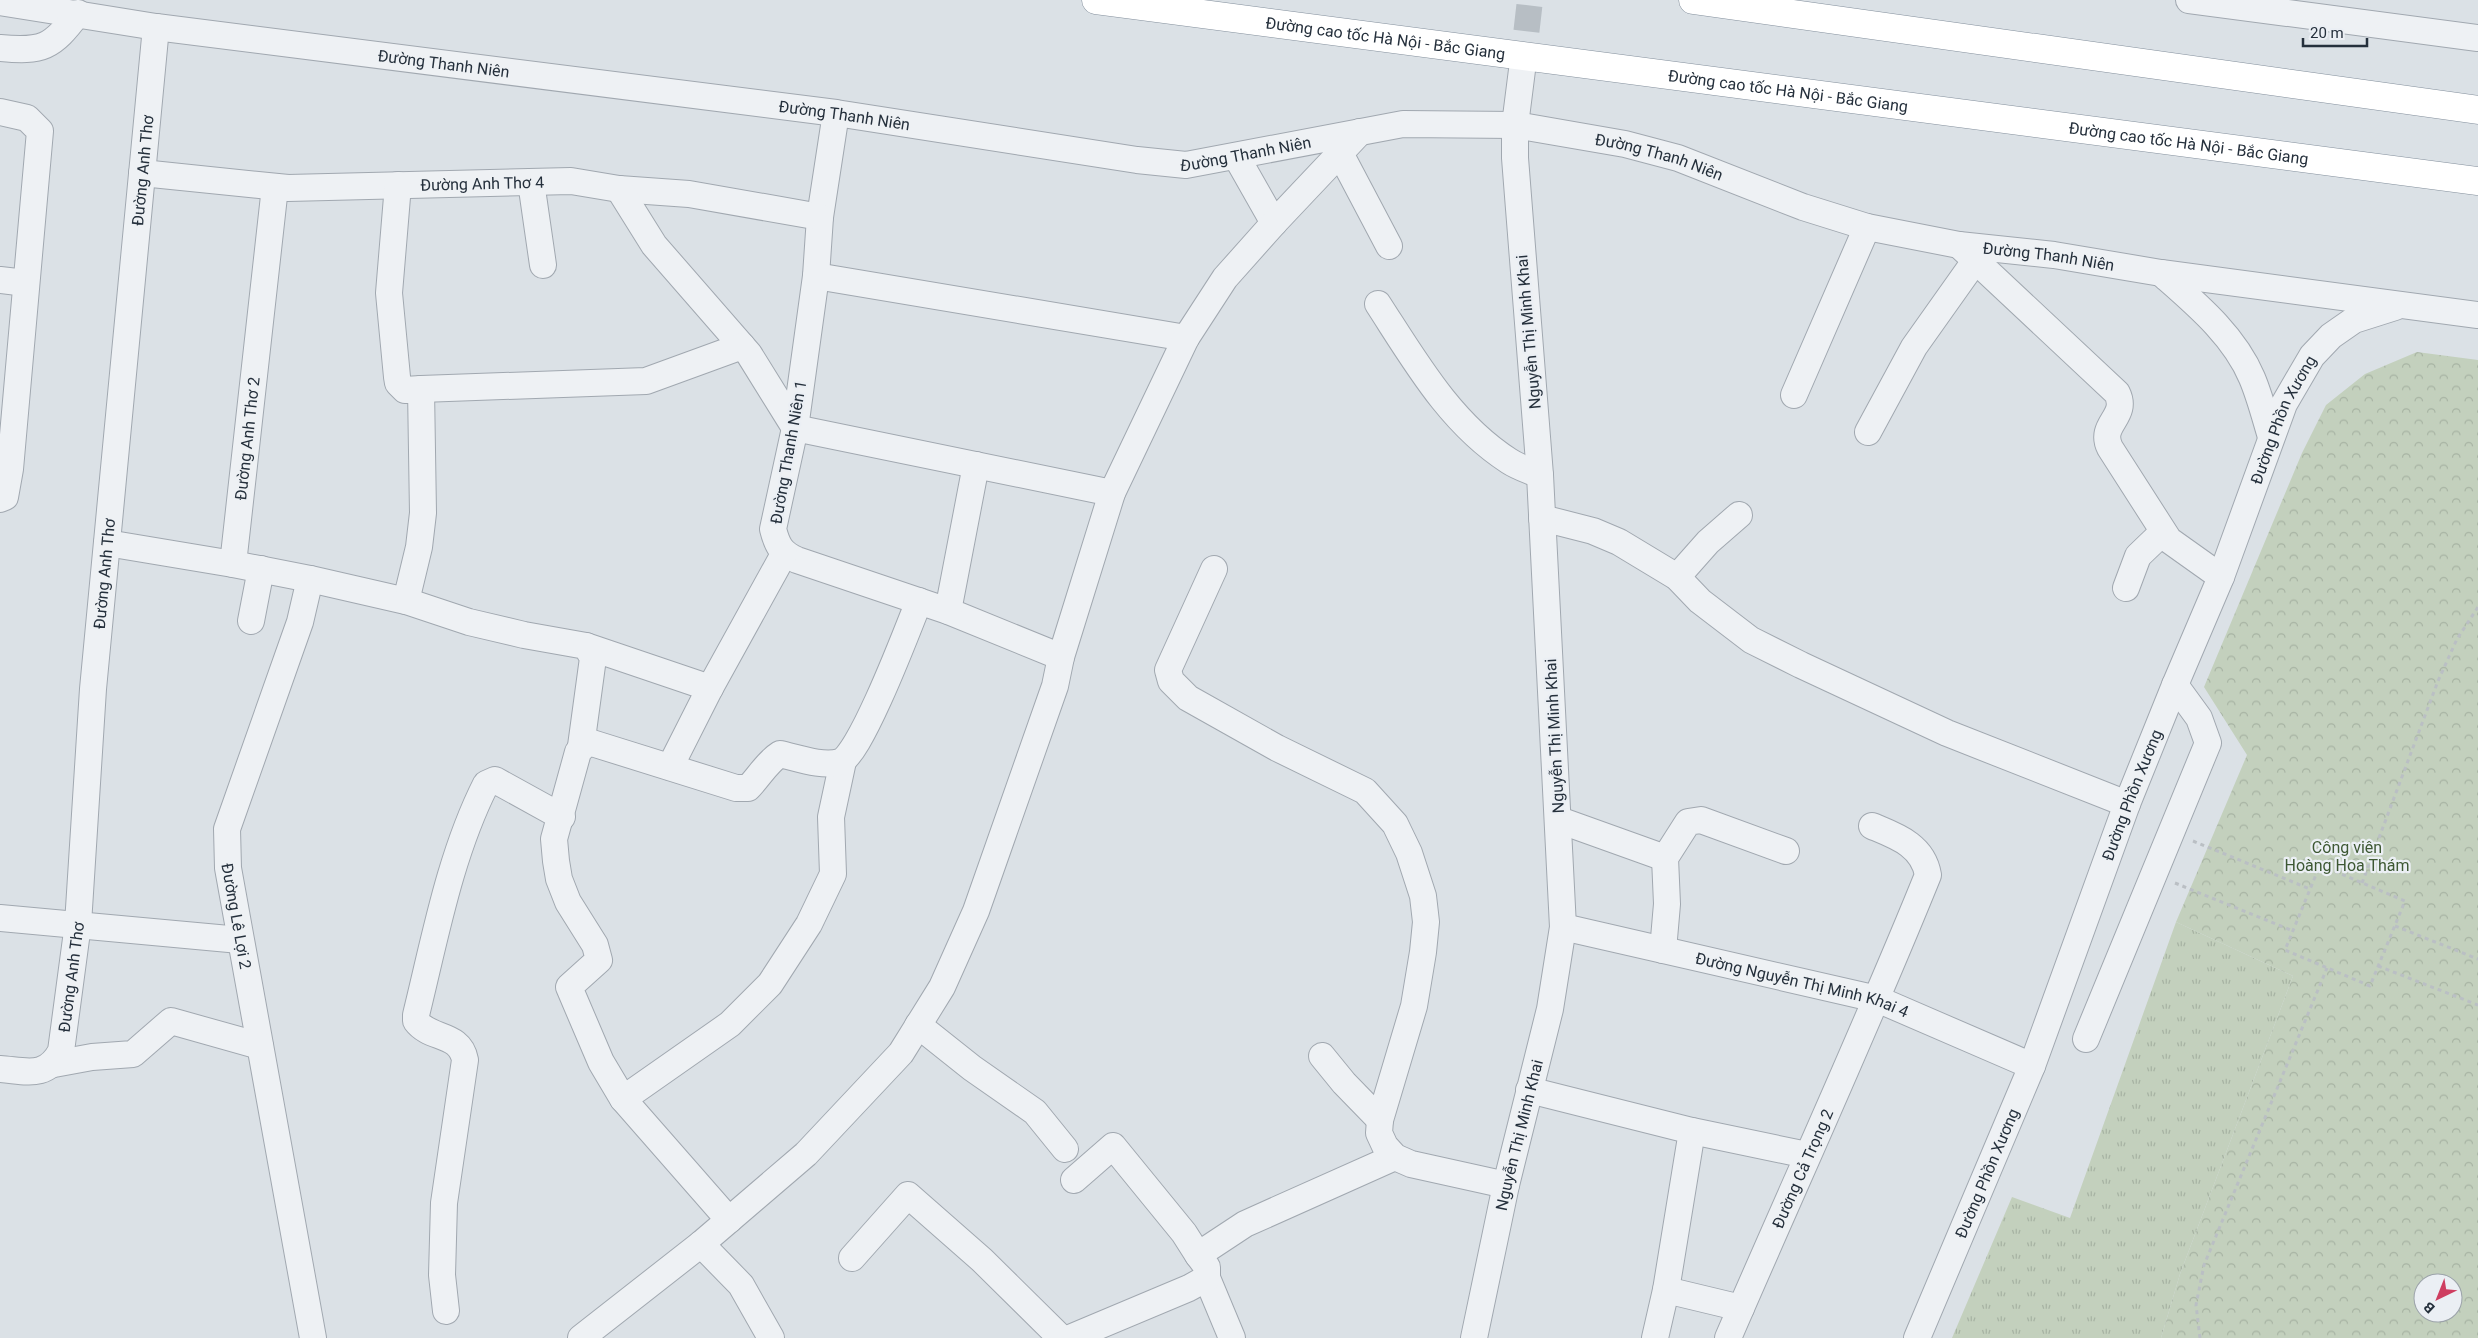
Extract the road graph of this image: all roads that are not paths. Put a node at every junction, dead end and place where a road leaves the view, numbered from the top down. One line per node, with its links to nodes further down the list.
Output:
1 (1096, 0): 18 (highway, Đường cao tốc Hà Nội - Bắc Giang)
2 (1693, 0): 10 (highway)
3 (2188, 0): 7 (street)
4 (0, 2): 5 (street, Đường Thanh Niên)
5 (78, 13): 6 (street, Đường Thanh Niên); 8 (street)
6 (156, 26): 12 (street, Đường Thanh Niên); 17 (street, Đường Anh Thơ)
7 (2478, 38)
8 (0, 48)
9 (1522, 70): 13 (street, Nguyễn Thị Minh Khai)
10 (2478, 110)
11 (0, 112): 32 (street)
12 (836, 113): 16 (street, Đường Thanh Niên); 23 (street, Đường Thanh Niên 1)
13 (1514, 125): 14 (street, Đường Thanh Niên); 25 (street, Đường Thanh Niên); 45 (street, Nguyễn Thị Minh Khai)
14 (1360, 132): 15 (street); 16 (street, Đường Thanh Niên)
15 (1341, 155): 24 (street); 26 (street)
16 (1236, 156): 24 (street)
17 (142, 173): 21 (street, Đường Anh Thơ 4); 51 (street, Đường Anh Thơ)
18 (2478, 181)
19 (531, 182): 20 (street, Đường Anh Thơ 4); 22 (street, Đường Anh Thơ 4); 28 (street)
20 (398, 185): 21 (street, Đường Anh Thơ 4); 39 (street)
21 (275, 187): 53 (street, Đường Anh Thơ 2)
22 (619, 189): 23 (street, Đường Anh Thơ 4); 37 (street)
23 (820, 217): 30 (street, Đường Thanh Niên 1)
24 (1274, 223): 36 (street)
25 (1867, 227): 27 (street, Đường Thanh Niên); 40 (street)
26 (1388, 246)
27 (1967, 253): 29 (street, Đường Thanh Niên); 42 (street); 50 (street)
28 (543, 265)
29 (2161, 273): 34 (street, Đường Thanh Niên); 43 (street)
30 (816, 276): 36 (street); 41 (street, Đường Thanh Niên 1)
31 (0, 280): 32 (street)
32 (26, 284): 38 (street)
33 (1378, 304): 45 (street)
34 (2403, 304): 35 (street, Đường Thanh Niên); 43 (street, Đường Phồn Xương)
35 (2478, 315)
36 (1186, 338): 46 (street)
37 (742, 346): 39 (street); 41 (street)
38 (10, 369): 47 (street)
39 (421, 389): 60 (street)
40 (1794, 396)
41 (795, 428): 44 (street); 52 (street, Đường Thanh Niên 1)
42 (1868, 432)
43 (2271, 437): 57 (street, Đường Phồn Xương)
44 (976, 465): 46 (street); 62 (street)
45 (1540, 475): 49 (street, Nguyễn Thị Minh Khai)
46 (1112, 493): 65 (street)
47 (0, 499)
48 (1739, 515): 56 (street)
49 (1542, 518): 56 (street); 73 (street, Nguyễn Thị Minh Khai)
50 (2163, 532): 57 (street); 59 (street)
51 (107, 543): 53 (street); 78 (street, Đường Anh Thơ)
52 (784, 554): 61 (street); 67 (street)
53 (233, 564): 54 (street)
54 (261, 569): 58 (street); 63 (street)
55 (1214, 569): 92 (street)
56 (1677, 576): 71 (street)
57 (2221, 577): 66 (street, Đường Phồn Xương)
58 (310, 580): 60 (street); 80 (street, Đường Lê Lợi 2)
59 (2126, 588)
60 (406, 601): 64 (street)
61 (919, 601): 62 (street); 69 (street)
62 (948, 610): 65 (street)
63 (251, 621)
64 (586, 646): 67 (street); 68 (street)
65 (1061, 657): 83 (street)
66 (2175, 684): 71 (street, Đường Phồn Xương); 84 (street)
67 (710, 688): 70 (street)
68 (581, 746): 70 (street); 72 (street)
69 (843, 761): 70 (street); 91 (street)
70 (670, 767)
71 (2127, 804): 88 (street, Đường Phồn Xương)
72 (562, 817): 91 (street); 105 (street)
73 (1559, 820): 76 (street); 79 (street, Nguyễn Thị Minh Khai)
74 (1872, 826): 82 (street, Đường Cả Trọng 2)
75 (1786, 851): 76 (street)
76 (1665, 858): 81 (street)
77 (0, 918): 78 (street)
78 (78, 924): 80 (street); 87 (street, Đường Anh Thơ)
79 (1563, 927): 81 (street, Đường Nguyễn Thị Minh Khai 4); 90 (street, Nguyễn Thị Minh Khai)
80 (240, 940): 85 (street, Đường Lê Lợi 2)
81 (1663, 950): 82 (street, Đường Nguyễn Thị Minh Khai 4)
82 (1878, 999): 88 (street, Đường Nguyễn Thị Minh Khai 4); 95 (street, Đường Cả Trọng 2)
83 (918, 1025): 94 (street); 99 (street)
84 (2086, 1039)
85 (260, 1046): 87 (street); 106 (street, Đường Lê Lợi 2)
86 (1322, 1056): 92 (street)
87 (54, 1064): 89 (street)
88 (2032, 1066): 115 (street, Đường Phồn Xương)
89 (0, 1069)
90 (1530, 1090): 93 (street); 98 (street, Nguyễn Thị Minh Khai)
91 (623, 1099): 99 (street)
92 (1380, 1120): 96 (street)
93 (1692, 1131): 95 (street); 103 (street)
94 (1065, 1149)
95 (1807, 1155): 104 (street, Đường Cả Trọng 2)
96 (1395, 1157): 98 (street); 102 (street)
97 (1074, 1180): 102 (street)
98 (1506, 1186): 112 (street, Nguyễn Thị Minh Khai)
99 (729, 1220): 100 (street)
100 (701, 1244): 107 (street); 108 (street)
101 (852, 1258): 109 (street)
102 (1203, 1266): 110 (street); 111 (street)
103 (1666, 1290): 104 (street); 113 (street)
104 (1741, 1308): 114 (street, Đường Cả Trọng 2)
105 (446, 1311)
106 (312, 1338)
107 (581, 1338)
108 (771, 1338)
109 (1061, 1338)
110 (1070, 1338)
111 (1232, 1338)
112 (1474, 1338)
113 (1655, 1338)
114 (1728, 1338)
115 (1917, 1338)

